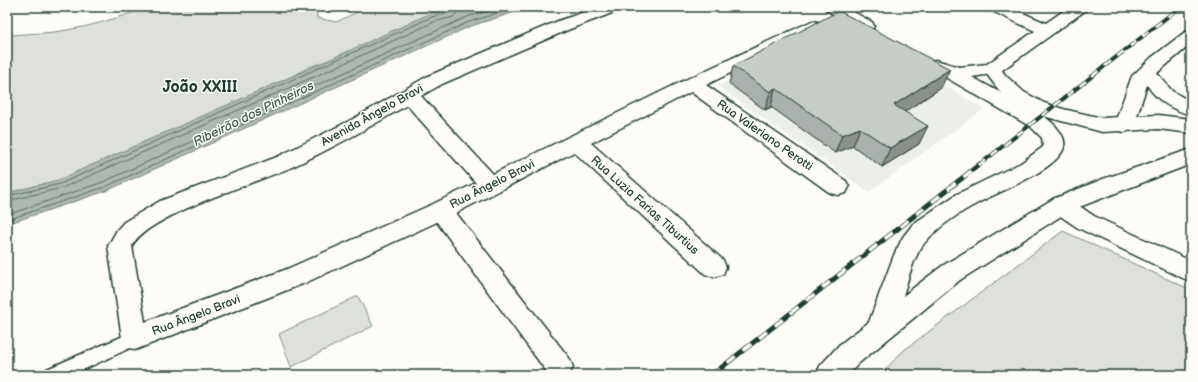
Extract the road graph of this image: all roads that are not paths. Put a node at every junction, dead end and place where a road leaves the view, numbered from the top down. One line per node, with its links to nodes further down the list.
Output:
1 (614, 7): 13 (street, Avenida Ângelo Bravi)
2 (996, 7): 5 (street)
3 (1080, 7): 5 (street)
4 (836, 10): 6 (street); 12 (street, Rua Ângelo Bravi)
5 (1046, 30): 9 (street)
6 (883, 35)
7 (1191, 36): 11 (street)
8 (924, 58): 10 (street)
9 (992, 69): 10 (street); 15 (street)
10 (946, 70): 25 (street)
11 (1148, 73): 14 (street); 15 (street)
12 (692, 84): 17 (street, Rua Ângelo Bravi); 20 (street, Rua Valeriano Perotti)
13 (410, 96): 19 (street); 26 (street, Avenida Ângelo Bravi)
14 (1191, 109)
15 (1124, 125): 16 (street)
16 (1191, 126)
17 (576, 142): 19 (street, Rua Ângelo Bravi); 23 (street, Rua Luzia Farias Tiburtius)
18 (1191, 156): 21 (street)
19 (490, 185): 22 (street, Rua Ângelo Bravi)
20 (838, 187)
21 (1061, 205): 24 (street); 25 (street)
22 (441, 210): 26 (street, Rua Ângelo Bravi); 27 (street)
23 (714, 267)
24 (1191, 272)
25 (880, 329): 29 (street)
26 (135, 338): 28 (lane)
27 (559, 367)
28 (53, 375)
29 (830, 375)

